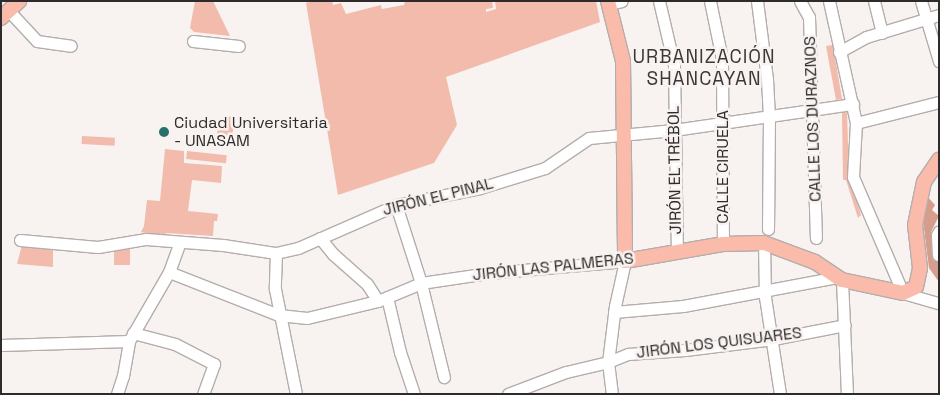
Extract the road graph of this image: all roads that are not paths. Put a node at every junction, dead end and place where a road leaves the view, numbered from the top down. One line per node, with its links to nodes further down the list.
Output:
1 (659, 1): 24 (street, JIRÓN EL TRÉBOL)
2 (710, 1): 22 (street, CALLE CIRUELA)
3 (756, 1): 21 (street)
4 (800, 1): 20 (street, CALLE LOS DURAZNOS)
5 (829, 1): 16 (street)
6 (874, 1): 12 (street)
7 (921, 1): 11 (street)
8 (613, 2): 25 (main road)
9 (10, 10): 14 (street)
10 (939, 15): 11 (street)
11 (927, 20): 12 (street); 17 (street)
12 (882, 34): 16 (street)
13 (194, 41): 15 (street)
14 (71, 46)
15 (239, 46)
16 (838, 52): 19 (street)
17 (938, 56)
18 (939, 102): 23 (street)
19 (853, 104): 20 (street, JIRÓN EL PINAL); 23 (street)
20 (814, 111): 21 (street, JIRÓN EL PINAL); 31 (street, CALLE LOS DURAZNOS)
21 (769, 117): 22 (street, JIRÓN EL PINAL); 29 (street)
22 (723, 123): 24 (street, JIRÓN EL PINAL); 34 (street, CALLE CIRUELA)
23 (856, 123): 43 (street)
24 (674, 130): 25 (street, JIRÓN EL PINAL); 35 (street, JIRÓN EL TRÉBOL)
25 (625, 135): 27 (street, JIRÓN EL PINAL); 38 (main road)
26 (939, 160): 43 (main road)
27 (396, 205): 30 (street, JIRÓN EL PINAL); 41 (street)
28 (939, 231): 37 (street)
29 (766, 236): 34 (main road, JIRÓN LAS PALMERAS); 40 (main road, JIRÓN LAS PALMERAS); 42 (street)
30 (320, 238): 36 (street, JIRÓN EL PINAL); 44 (street)
31 (816, 238)
32 (20, 240): 33 (street, JIRÓN EL PINAL)
33 (180, 242): 36 (street, JIRÓN EL PINAL); 39 (street)
34 (723, 244): 35 (main road, JIRÓN LAS PALMERAS)
35 (677, 251): 38 (main road, JIRÓN LAS PALMERAS)
36 (276, 253): 47 (street)
37 (938, 255)
38 (625, 261): 41 (street, JIRÓN LAS PALMERAS); 46 (street)
39 (168, 272): 47 (street, JIRÓN LAS PALMERAS); 49 (street)
40 (840, 279): 42 (street); 43 (main road, JIRÓN LAS PALMERAS); 48 (street)
41 (421, 283): 44 (street, JIRÓN LAS PALMERAS); 53 (street)
42 (765, 290): 46 (street); 50 (street)
43 (903, 293): 45 (street, JIRÓN LAS PALMERAS)
44 (382, 299): 47 (street, JIRÓN LAS PALMERAS); 57 (street)
45 (939, 303)
46 (614, 312): 52 (street)
47 (278, 316): 56 (street)
48 (845, 324): 50 (street, JIRÓN LOS QUISUARES); 61 (street)
49 (131, 337): 51 (street); 54 (street); 55 (street)
50 (773, 339): 52 (street, JIRÓN LOS QUISUARES); 60 (street)
51 (1, 345)
52 (608, 362): 58 (street, JIRÓN LOS QUISUARES); 59 (street)
53 (444, 377)
54 (117, 394)
55 (203, 394)
56 (296, 394)
57 (414, 394)
58 (508, 394)
59 (612, 394)
60 (780, 394)
61 (847, 394)

